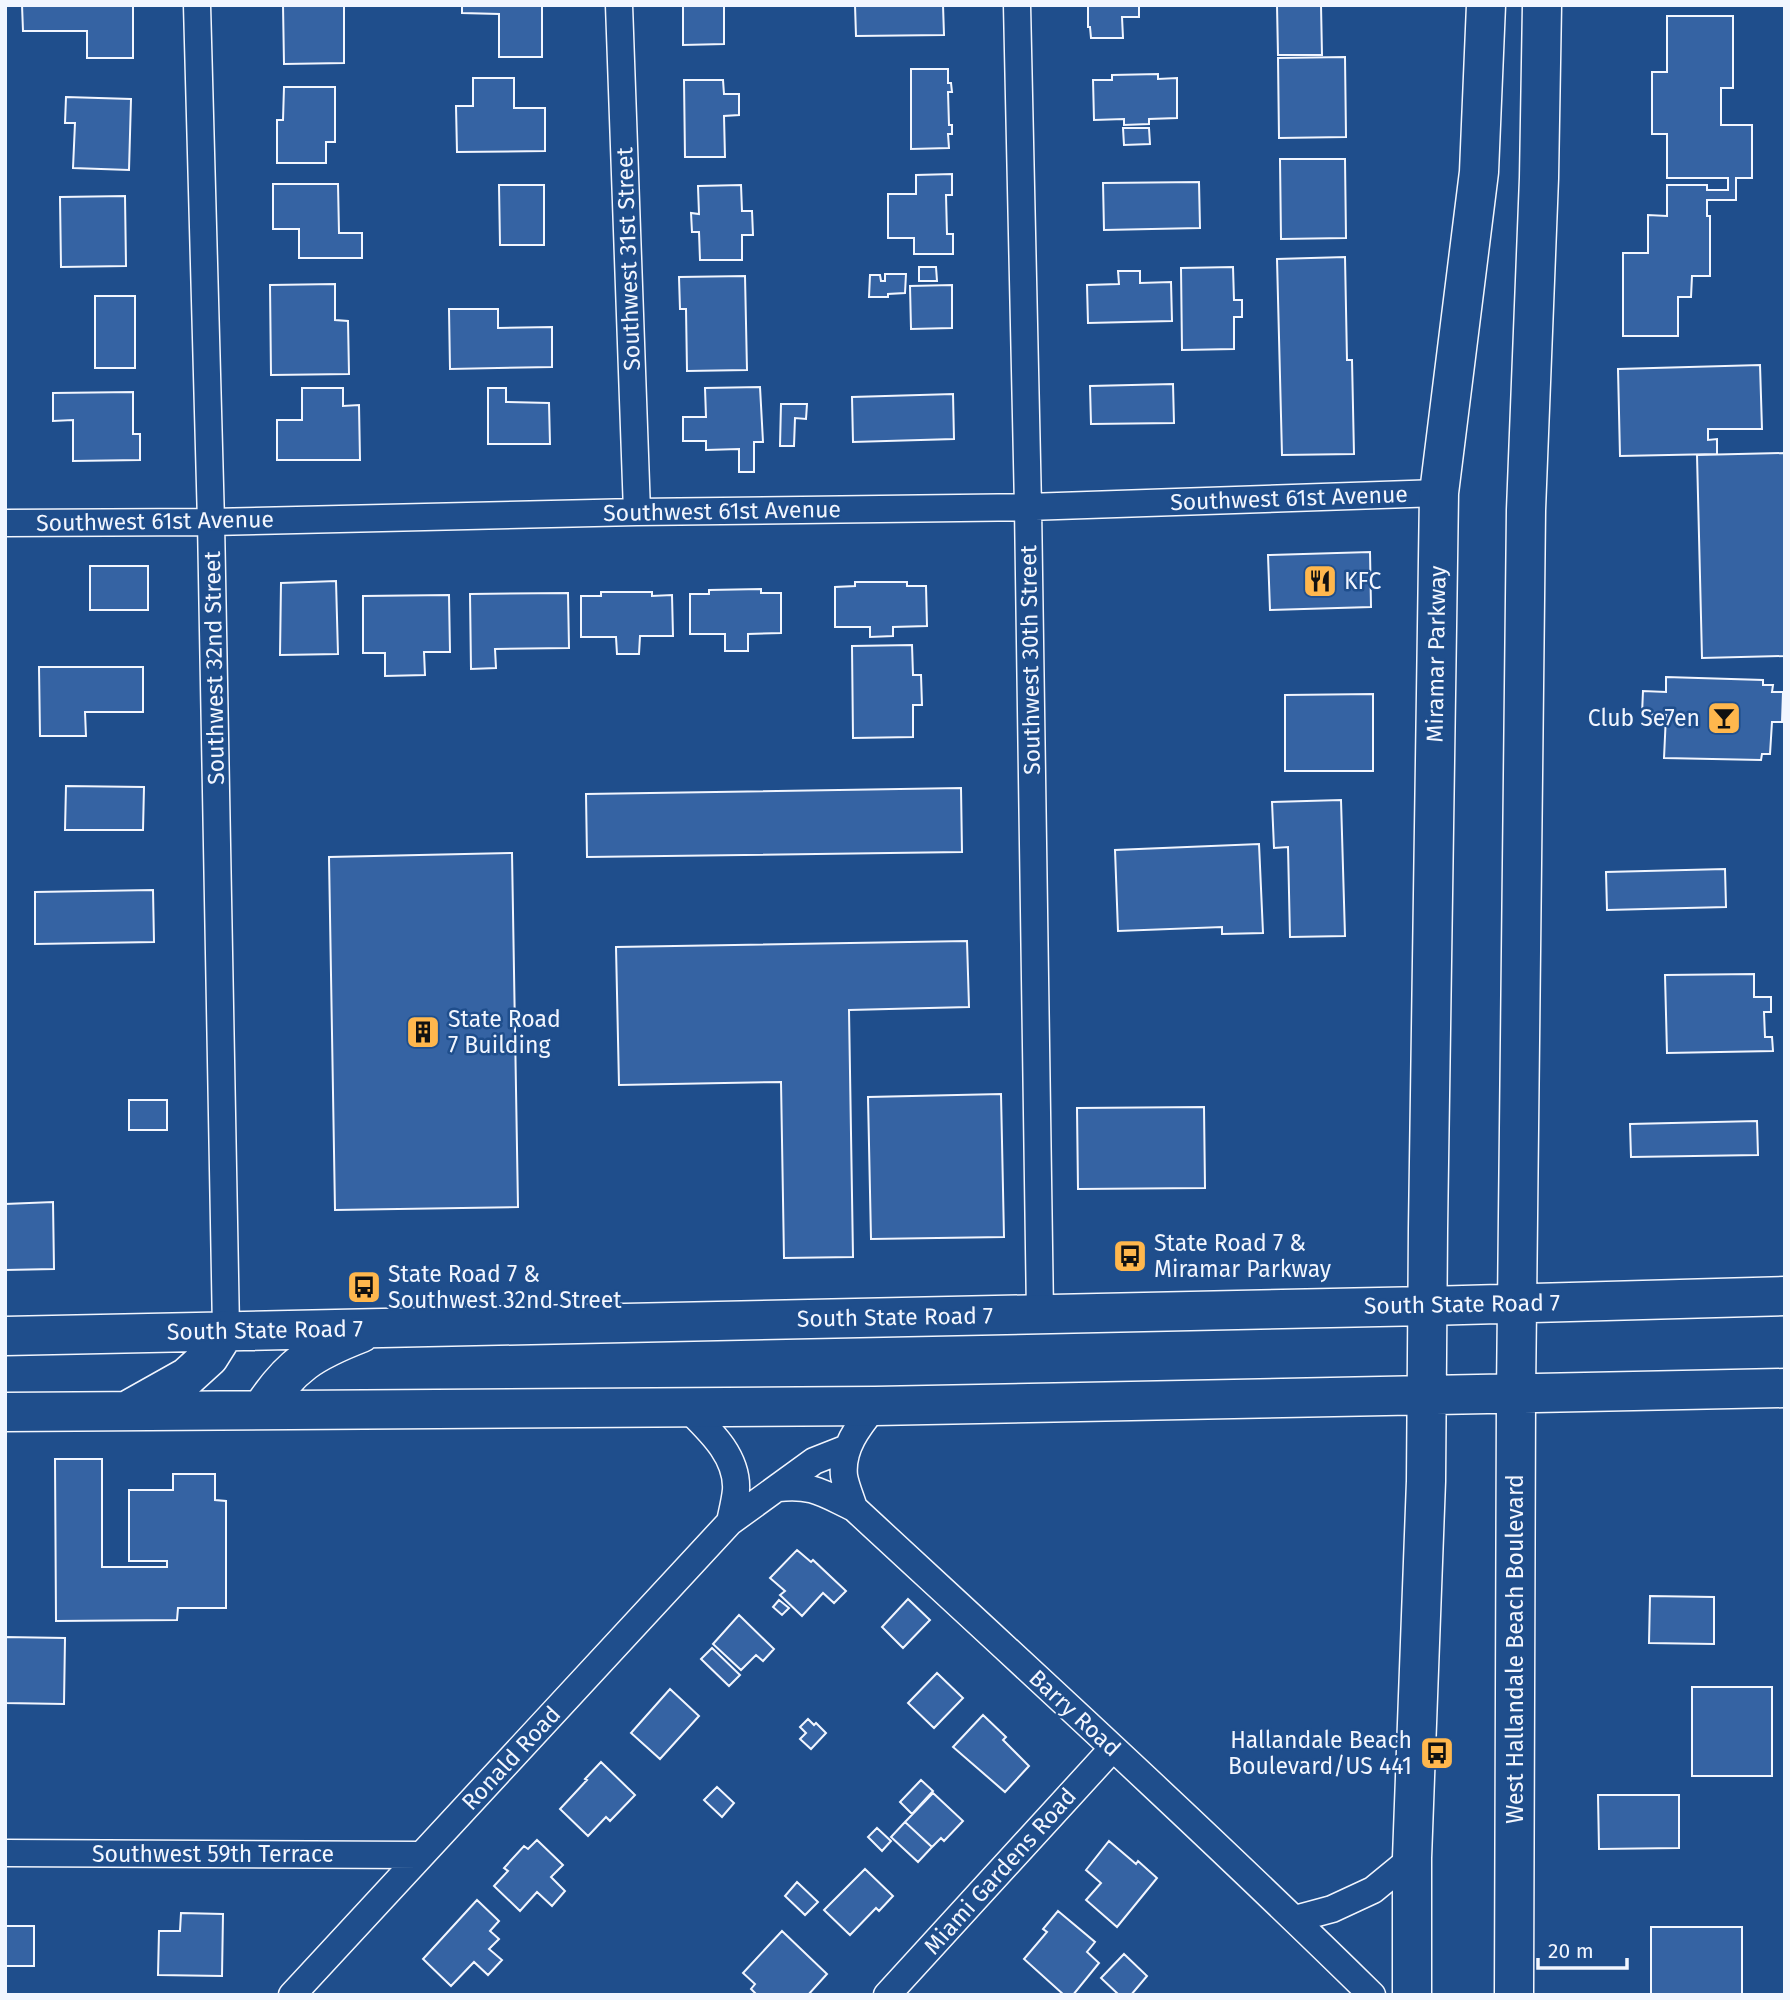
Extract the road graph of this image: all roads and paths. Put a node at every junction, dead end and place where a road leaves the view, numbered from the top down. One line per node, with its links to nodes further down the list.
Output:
1 (197, 5): 9 (street, Southwest 32nd Street)
2 (619, 5): 8 (street, Southwest 31st Street)
3 (1017, 5): 7 (street, Southwest 30th Street)
4 (1486, 5): 6 (main road, Miramar Parkway)
5 (1542, 5): 12 (main road)
6 (1439, 493): 7 (street, Southwest 61st Avenue); 13 (main road, Miramar Parkway)
7 (1028, 507): 8 (street, Southwest 61st Avenue); 14 (street, Southwest 30th Street)
8 (637, 512): 9 (street, Southwest 61st Avenue)
9 (211, 522): 10 (street, Southwest 61st Avenue); 16 (street, Southwest 32nd Street)
10 (5, 523)
11 (1785, 1296): 12 (main road, South State Road 7)
12 (1517, 1304): 13 (main road, South State Road 7); 19 (main road, West Hallandale Beach Boulevard)
13 (1427, 1306): 14 (main road, South State Road 7); 20 (main road)
14 (1040, 1314): 15 (main road, South State Road 7)
15 (376, 1327): 16 (main road, South State Road 7); 23 (main road)
16 (226, 1330): 17 (main road, South State Road 7); 24 (main road)
17 (5, 1336)
18 (1785, 1388): 19 (main road)
19 (1516, 1394): 20 (main road); 39 (main road, West Hallandale Beach Boulevard)
20 (1427, 1396): 21 (main road); 33 (main road)
21 (876, 1406): 22 (main road); 26 (street)
22 (687, 1408): 23 (main road); 29 (street)
23 (262, 1409): 24 (main road)
24 (128, 1410): 25 (main road)
25 (5, 1412)
26 (847, 1448): 27 (street, Ronald Road); 28 (street, Barry Road)
27 (778, 1488): 28 (street, Barry Road); 29 (street, Ronald Road)
28 (855, 1508): 30 (street, Barry Road)
29 (730, 1522): 32 (street, Ronald Road)
30 (1113, 1748): 34 (street, Barry Road); 36 (street, Miami Gardens Road)
31 (5, 1853): 32 (street, Southwest 59th Terrace)
32 (421, 1855): 35 (street, Ronald Road)
33 (1412, 1858): 34 (street); 38 (main road)
34 (1295, 1919): 37 (street, Barry Road)
35 (292, 1995)
36 (887, 1995)
37 (1372, 1995)
38 (1412, 1995)
39 (1514, 1995)

